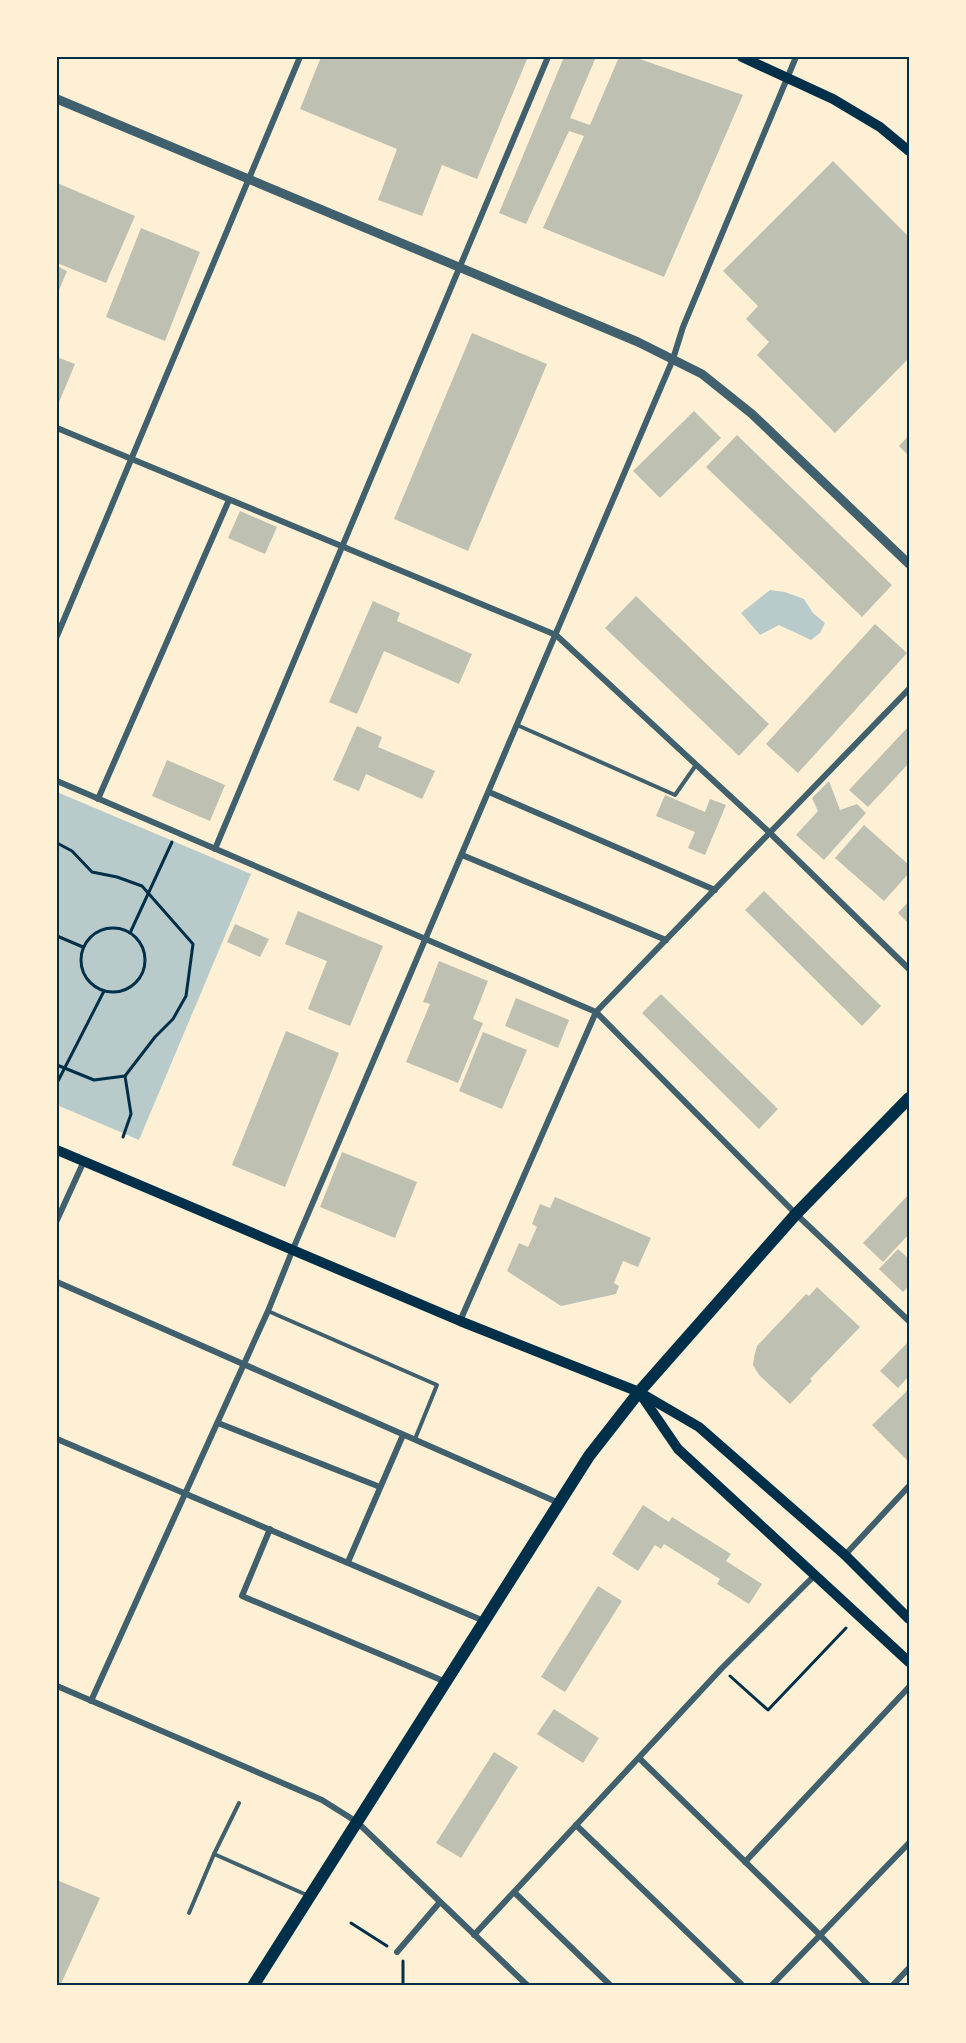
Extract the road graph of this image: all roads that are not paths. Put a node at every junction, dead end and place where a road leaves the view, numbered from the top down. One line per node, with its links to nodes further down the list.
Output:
1 (300, 57): 8 (street)
2 (548, 57): 9 (street)
3 (742, 57): 5 (main road)
4 (796, 57): 5 (street)
5 (788, 78): 7 (main road); 10 (street)
6 (57, 99): 8 (street)
7 (909, 152)
8 (249, 179): 9 (street); 12 (street)
9 (458, 267): 10 (street); 14 (street)
10 (673, 360): 15 (street); 16 (street)
11 (57, 428): 12 (street)
12 (132, 460): 13 (street); 17 (street)
13 (229, 500): 14 (street); 23 (street)
14 (342, 547): 16 (street); 25 (street)
15 (909, 564)
16 (556, 635): 19 (street); 20 (street)
17 (57, 636)
18 (909, 689): 24 (street)
19 (518, 725): 20 (lane); 22 (street)
20 (696, 765): 24 (street)
21 (57, 781): 23 (street)
22 (489, 792): 26 (street); 27 (street)
23 (98, 799): 25 (street)
24 (770, 833): 27 (street); 30 (street)
25 (215, 849): 28 (street)
26 (462, 855): 28 (street); 29 (street)
27 (715, 890): 29 (street)
28 (426, 939): 31 (street); 37 (street)
29 (666, 940): 31 (street)
30 (909, 969)
31 (596, 1012): 35 (street); 40 (street)
32 (909, 1098): 35 (main road)
33 (57, 1150): 34 (main road)
34 (84, 1161): 36 (street); 37 (main road)
35 (796, 1214): 41 (street); 43 (main road)
36 (57, 1220)
37 (293, 1249): 39 (street); 40 (main road)
38 (57, 1282): 42 (street)
39 (268, 1311): 42 (street); 47 (lane)
40 (460, 1321): 43 (main road)
41 (909, 1321)
42 (244, 1365): 44 (street); 45 (street)
43 (639, 1392): 51 (main road); 53 (main road); 55 (main road)
44 (218, 1424): 49 (street); 50 (street)
45 (403, 1435): 47 (street); 49 (street)
46 (57, 1439): 50 (street)
47 (415, 1440): 51 (street)
48 (909, 1486): 53 (street)
49 (380, 1487): 54 (street)
50 (186, 1494): 52 (street); 62 (street)
51 (559, 1503): 57 (main road)
52 (270, 1529): 54 (street); 59 (street)
53 (845, 1555): 56 (main road)
54 (348, 1562): 57 (street)
55 (814, 1576): 58 (main road); 63 (street)
56 (909, 1619)
57 (484, 1621): 59 (main road)
58 (909, 1662)
59 (446, 1682): 65 (main road)
60 (57, 1686): 62 (street)
61 (909, 1687): 69 (street)
62 (91, 1701): 65 (street)
63 (639, 1758): 66 (street); 69 (street)
64 (239, 1803): 68 (lane)
65 (357, 1822): 71 (main road); 72 (street)
66 (576, 1825): 70 (street); 81 (street)
67 (909, 1843): 75 (street)
68 (214, 1854): 71 (lane); 73 (lane)
69 (745, 1862): 75 (street)
70 (515, 1893): 74 (street); 80 (street)
71 (310, 1896): 78 (main road)
72 (440, 1902): 74 (street); 76 (street)
73 (189, 1913)
74 (474, 1935): 79 (street)
75 (820, 1935): 82 (street); 83 (street)
76 (397, 1952)
77 (909, 1968): 84 (street)
78 (253, 1986)
79 (528, 1986)
80 (611, 1986)
81 (743, 1986)
82 (771, 1986)
83 (870, 1986)
84 (892, 1986)

